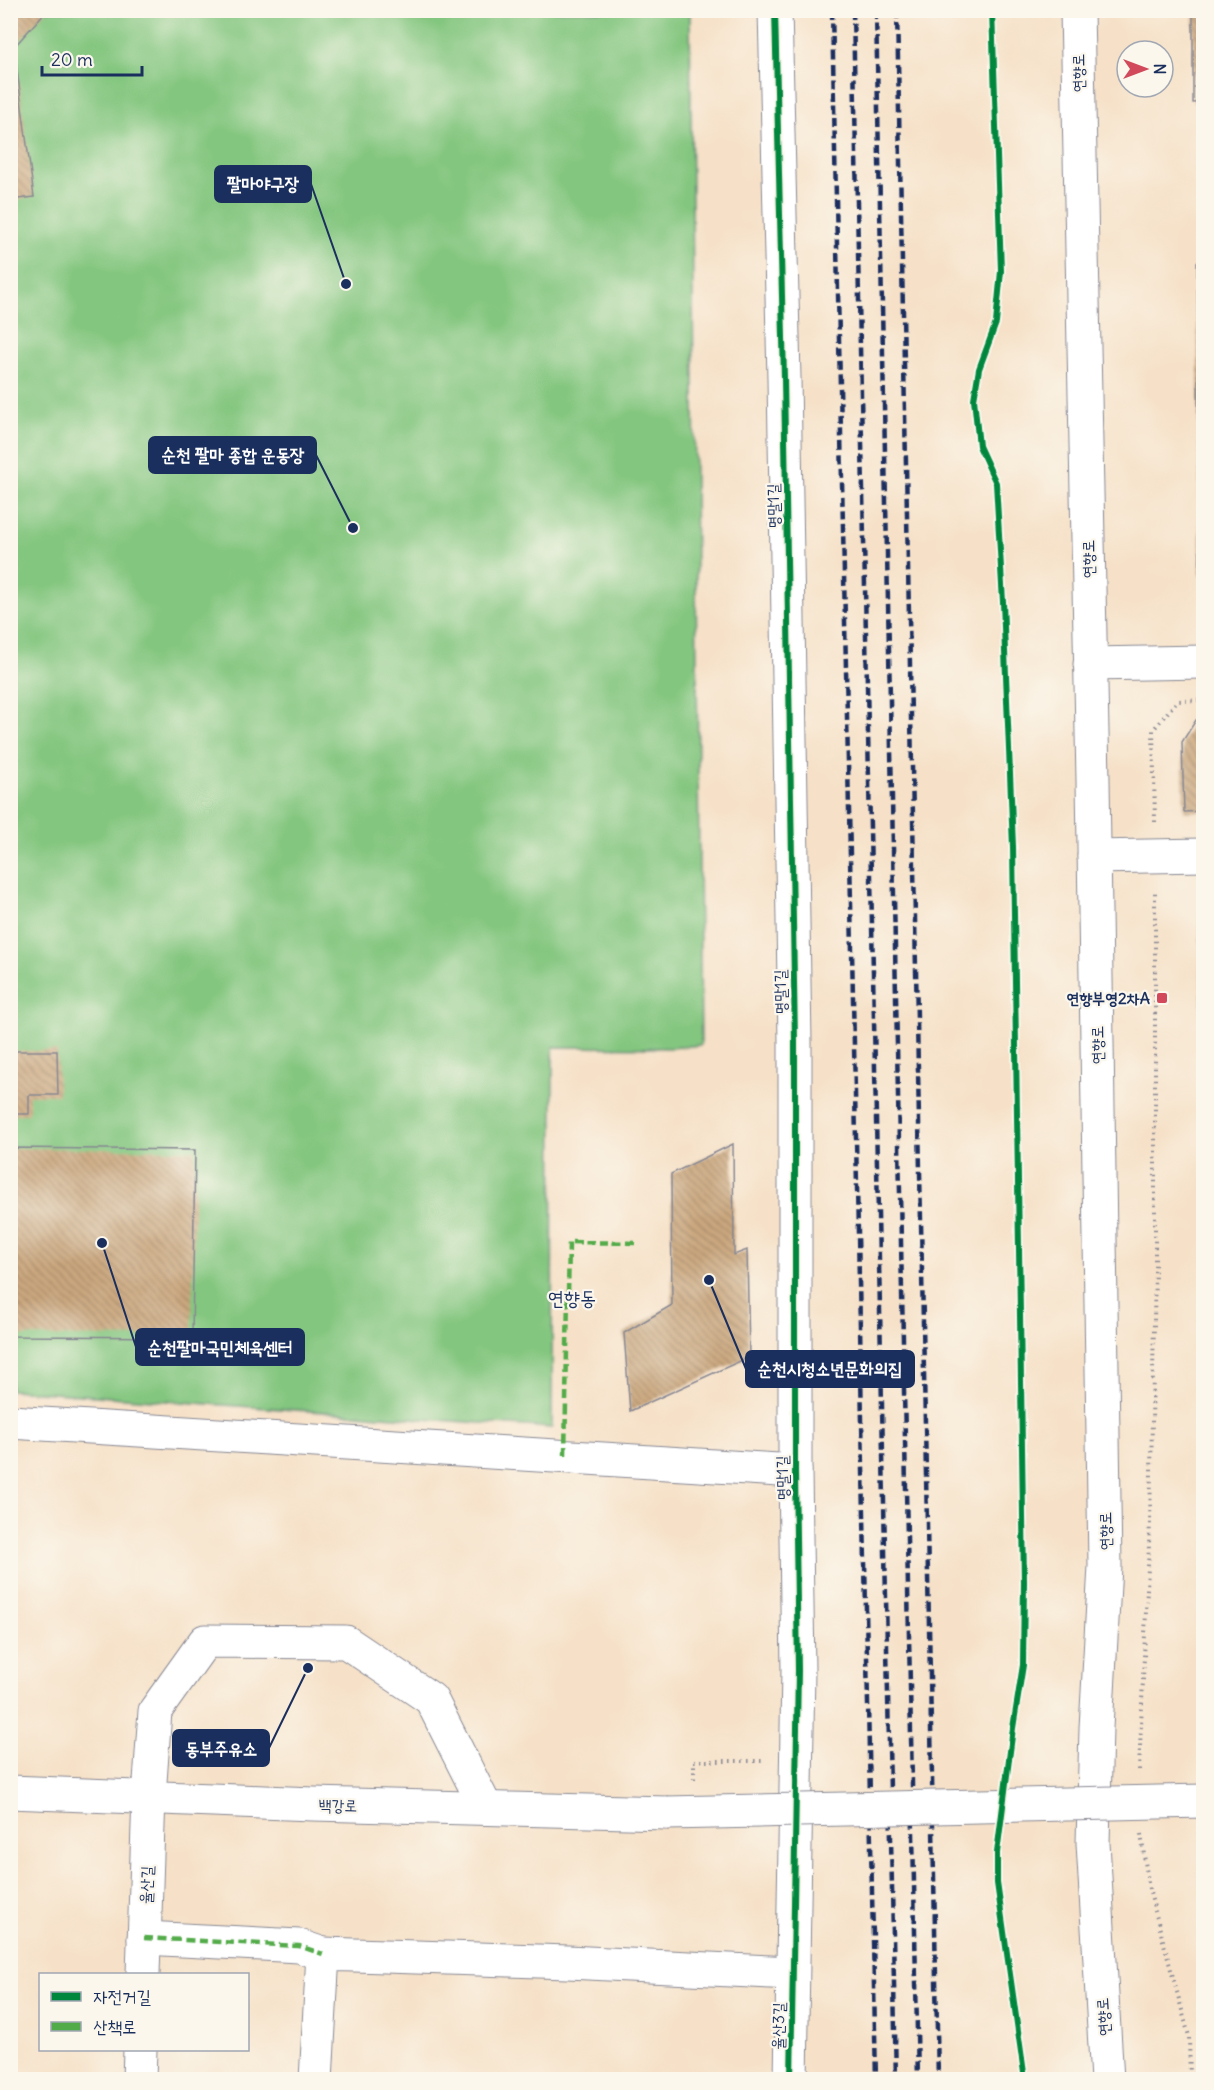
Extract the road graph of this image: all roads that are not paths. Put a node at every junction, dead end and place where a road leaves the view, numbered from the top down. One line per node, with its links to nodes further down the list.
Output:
1 (775, 10): 8 (street, 명말1길)
2 (1077, 10): 4 (street, 연향로)
3 (1203, 662): 4 (street)
4 (1090, 664): 6 (street, 연향로)
5 (1203, 855): 6 (street)
6 (1094, 857): 21 (street, 연향로)
7 (10, 1422): 8 (street)
8 (795, 1471): 16 (street, 명말1길)
9 (10, 1792): 10 (street, 백강로)
10 (149, 1796): 12 (street, 백강로); 12 (street, 율산길); 13 (street, 율산길)
11 (1203, 1801): 12 (street, 백강로, bridge)
12 (486, 1808)
13 (144, 1938): 14 (street); 15 (street, 율산길)
14 (323, 1954): 16 (street); 19 (street)
15 (143, 1973)
16 (792, 1973): 20 (street, 율산3길)
17 (140, 2051): 18 (street)
18 (139, 2079)
19 (316, 2079)
20 (791, 2079)
21 (1107, 2079)

